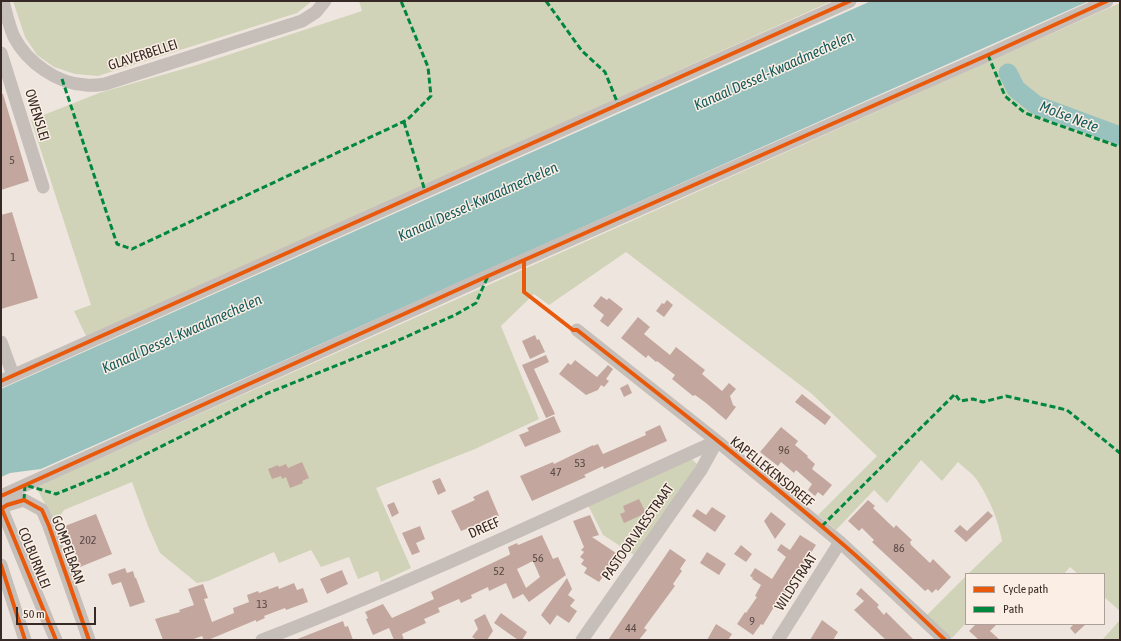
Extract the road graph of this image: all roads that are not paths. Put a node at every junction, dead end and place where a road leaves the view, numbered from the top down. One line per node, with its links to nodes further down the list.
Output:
1 (3, 1): 2 (street, GLAVERBELLEI)
2 (325, 1)
3 (850, 1): 9 (street)
4 (1107, 1): 12 (street)
5 (1, 53): 6 (street, OWENSLEI)
6 (43, 187)
7 (577, 330): 11 (street, KAPELLEKENSDREEF)
8 (1, 342): 9 (street)
9 (13, 375): 10 (street)
10 (1, 381)
11 (717, 441): 14 (street, KAPELLEKENSDREEF); 19 (street, DREEF); 20 (street, PASTOOR VAESSTRAAT)
12 (1, 496)
13 (1, 508): 17 (street, COLBURNLEI, bridge); 18 (street, GOMPELBAAN)
14 (840, 542): 21 (street, WILDSTRAAT); 22 (street, KAPELLEKENSDREEF)
15 (1, 565): 16 (street)
16 (25, 640)
17 (56, 640)
18 (89, 640)
19 (262, 640)
20 (582, 640)
21 (778, 640)
22 (945, 640)

